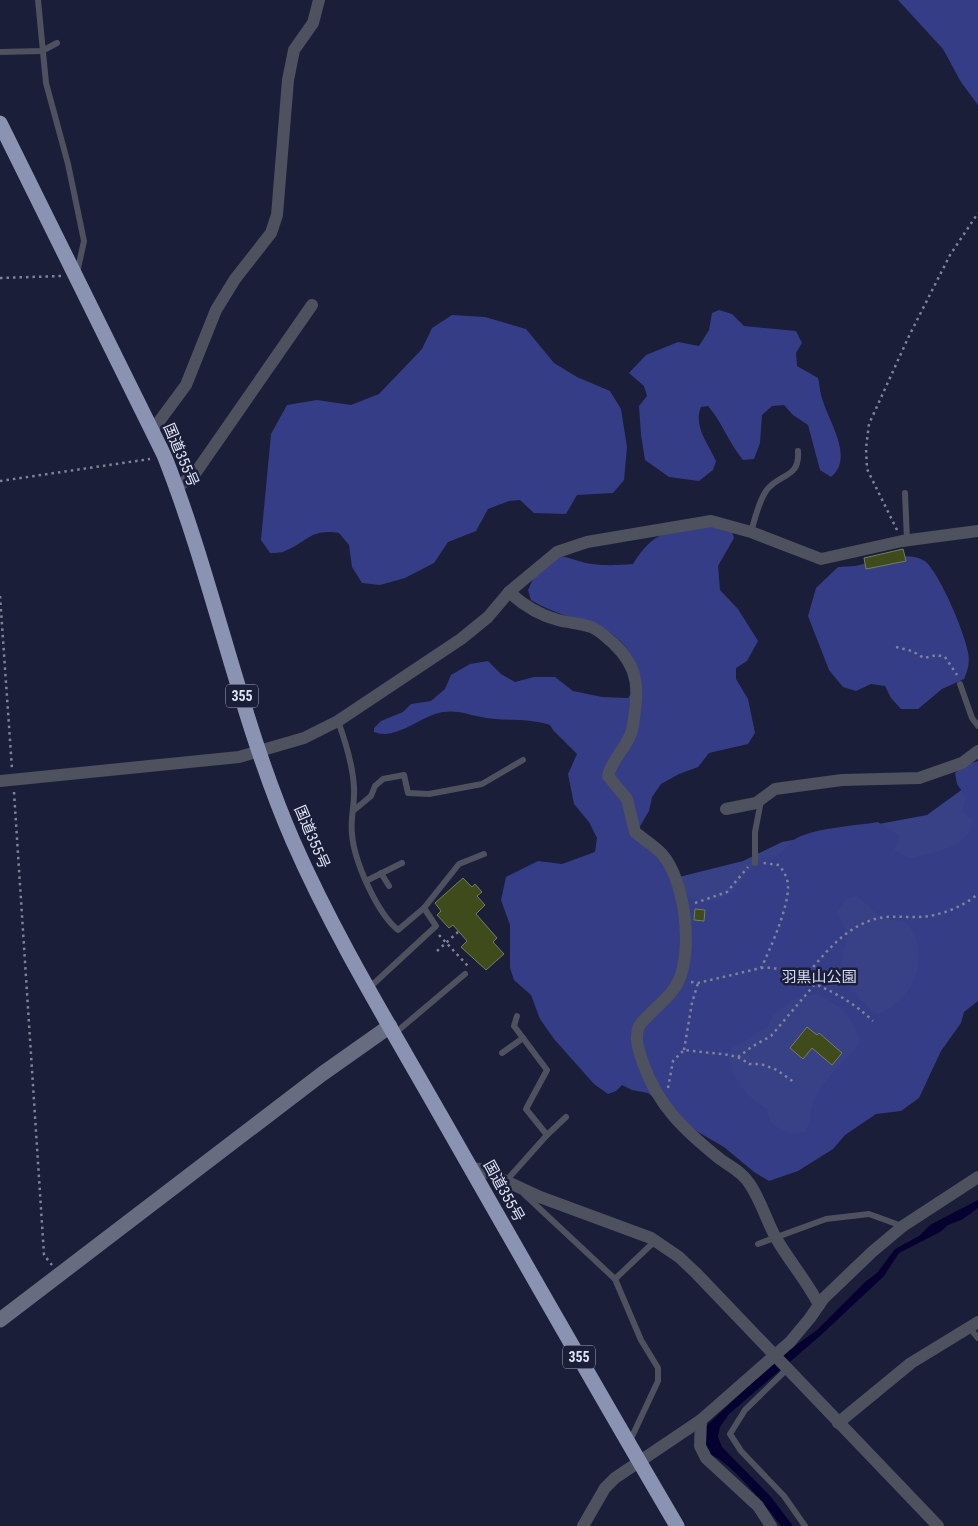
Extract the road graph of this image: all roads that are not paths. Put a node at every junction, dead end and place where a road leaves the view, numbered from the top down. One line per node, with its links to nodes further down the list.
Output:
1 (38, 0): 4 (lane)
2 (319, 0): 9 (street)
3 (57, 43): 4 (lane)
4 (42, 51): 5 (lane); 7 (lane)
5 (0, 52)
6 (0, 123): 7 (highway, 国道355号 / 355)
7 (76, 276): 9 (highway, 国道355号 / 355)
8 (312, 305): 11 (street)
9 (152, 431): 11 (highway, 国道355号 / 355)
10 (798, 451): 13 (lane)
11 (177, 487): 21 (highway, 国道355号 / 355)
12 (905, 493): 15 (lane)
13 (751, 532): 15 (street); 16 (street)
14 (978, 532): 15 (street)
15 (905, 540)
16 (509, 592): 18 (street); 47 (street)
17 (960, 684): 19 (lane)
18 (338, 721): 21 (street); 26 (lane)
19 (978, 726)
20 (978, 751): 24 (street)
21 (258, 752): 23 (street); 35 (highway, 国道355号 / 355)
22 (523, 760): 26 (lane)
23 (6, 780)
24 (762, 800): 25 (street); 29 (lane)
25 (726, 809)
26 (353, 811): 31 (lane)
27 (484, 854): 33 (lane)
28 (402, 863): 30 (lane)
29 (755, 863)
30 (381, 873): 31 (lane); 32 (lane)
31 (366, 881): 33 (lane)
32 (389, 886)
33 (424, 908): 35 (lane)
34 (465, 974): 37 (lane)
35 (369, 988): 37 (highway, 国道355号 / 355)
36 (517, 1016): 38 (lane)
37 (392, 1030): 42 (highway, 国道355号 / 355); 52 (street)
38 (523, 1038): 39 (lane); 41 (lane)
39 (502, 1053)
40 (566, 1117): 41 (lane)
41 (548, 1135): 44 (lane)
42 (471, 1168): 44 (street); 58 (highway, 国道355号 / 355)
43 (978, 1177): 46 (street)
44 (506, 1181): 45 (street)
45 (518, 1188): 48 (street); 50 (lane)
46 (903, 1226): 47 (lane); 51 (street)
47 (776, 1239): 49 (lane); 51 (street)
48 (656, 1240): 50 (lane); 55 (street)
49 (758, 1244)
50 (615, 1279): 58 (lane)
51 (819, 1305): 55 (street)
52 (0, 1320)
53 (974, 1324): 54 (lane); 57 (street)
54 (978, 1338)
55 (779, 1363): 56 (street); 57 (street); 63 (lane)
56 (701, 1420): 59 (street); 62 (street)
57 (838, 1423): 64 (street)
58 (629, 1443): 59 (highway, 国道355号 / 355)
59 (639, 1461): 60 (street); 61 (highway, 国道355号 / 355)
60 (583, 1526)
61 (677, 1526)
62 (771, 1526)
63 (805, 1526)
64 (938, 1526)

